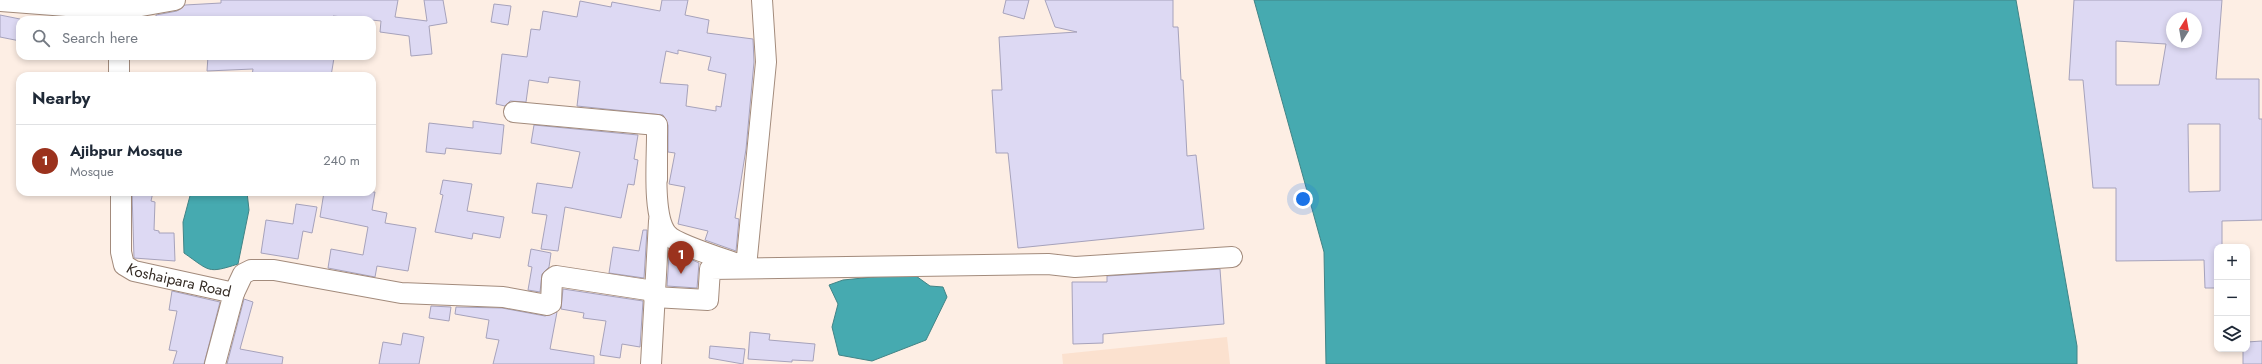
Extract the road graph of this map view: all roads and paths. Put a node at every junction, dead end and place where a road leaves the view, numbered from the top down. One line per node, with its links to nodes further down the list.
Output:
1 (175, 0): 4 (street)
2 (762, 0): 11 (street)
3 (0, 1): 4 (street)
4 (119, 15)
5 (119, 60): 6 (street)
6 (119, 72)
7 (514, 112): 9 (street)
8 (120, 196): 12 (street, Koshaipara Road)
9 (659, 221): 11 (street); 13 (street)
10 (1232, 257): 11 (street)
11 (746, 267): 13 (street)
12 (234, 293): 13 (street); 14 (street, Koshaipara Road)
13 (654, 294): 15 (street)
14 (215, 364)
15 (651, 364)

